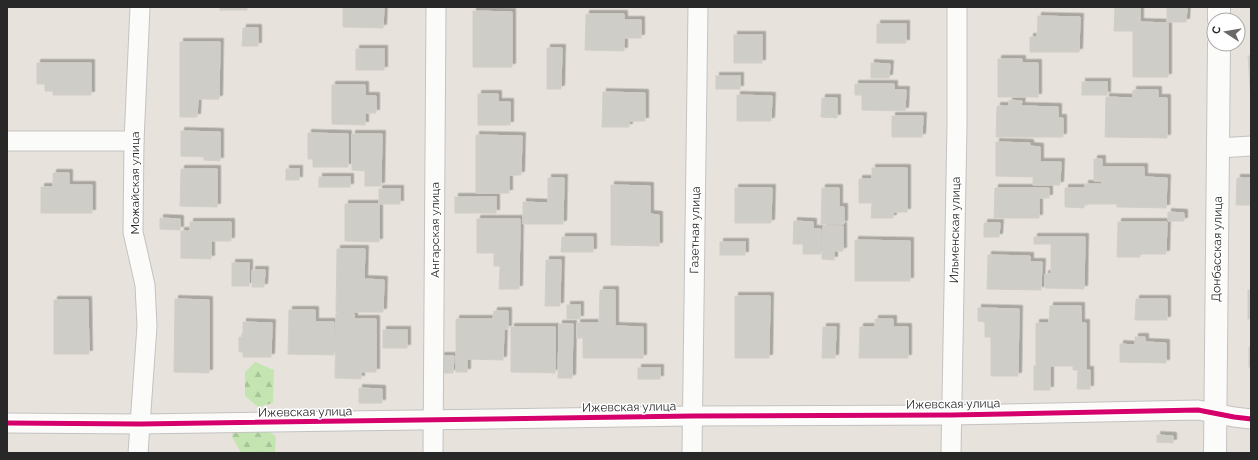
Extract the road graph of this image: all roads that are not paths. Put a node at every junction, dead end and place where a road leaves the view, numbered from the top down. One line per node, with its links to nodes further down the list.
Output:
1 (140, 7): 6 (street, Можайская улица)
2 (436, 7): 14 (street, Ангарская улица)
3 (698, 7): 12 (street, Газетная улица)
4 (957, 7): 11 (street, Ильменская улица)
5 (1219, 52): 9 (street, Донбасская улица)
6 (134, 140): 7 (street); 16 (street, Можайская улица)
7 (7, 141)
8 (1251, 146): 9 (street)
9 (1218, 148): 10 (street, Донбасская улица)
10 (1215, 413): 11 (street, Ижевская улица); 13 (street, Ижевская улица); 21 (street, Донбасская улица)
11 (951, 415): 12 (street, Ижевская улица); 20 (street, Ильменская улица)
12 (692, 416): 14 (street, Ижевская улица); 19 (street, Газетная улица)
13 (1251, 418)
14 (433, 420): 16 (street, Ижевская улица); 18 (street, Ангарская улица)
15 (7, 423): 16 (street, Ижевская улица)
16 (140, 424): 17 (street, Можайская улица)
17 (138, 453)
18 (433, 453)
19 (692, 453)
20 (951, 453)
21 (1215, 453)

